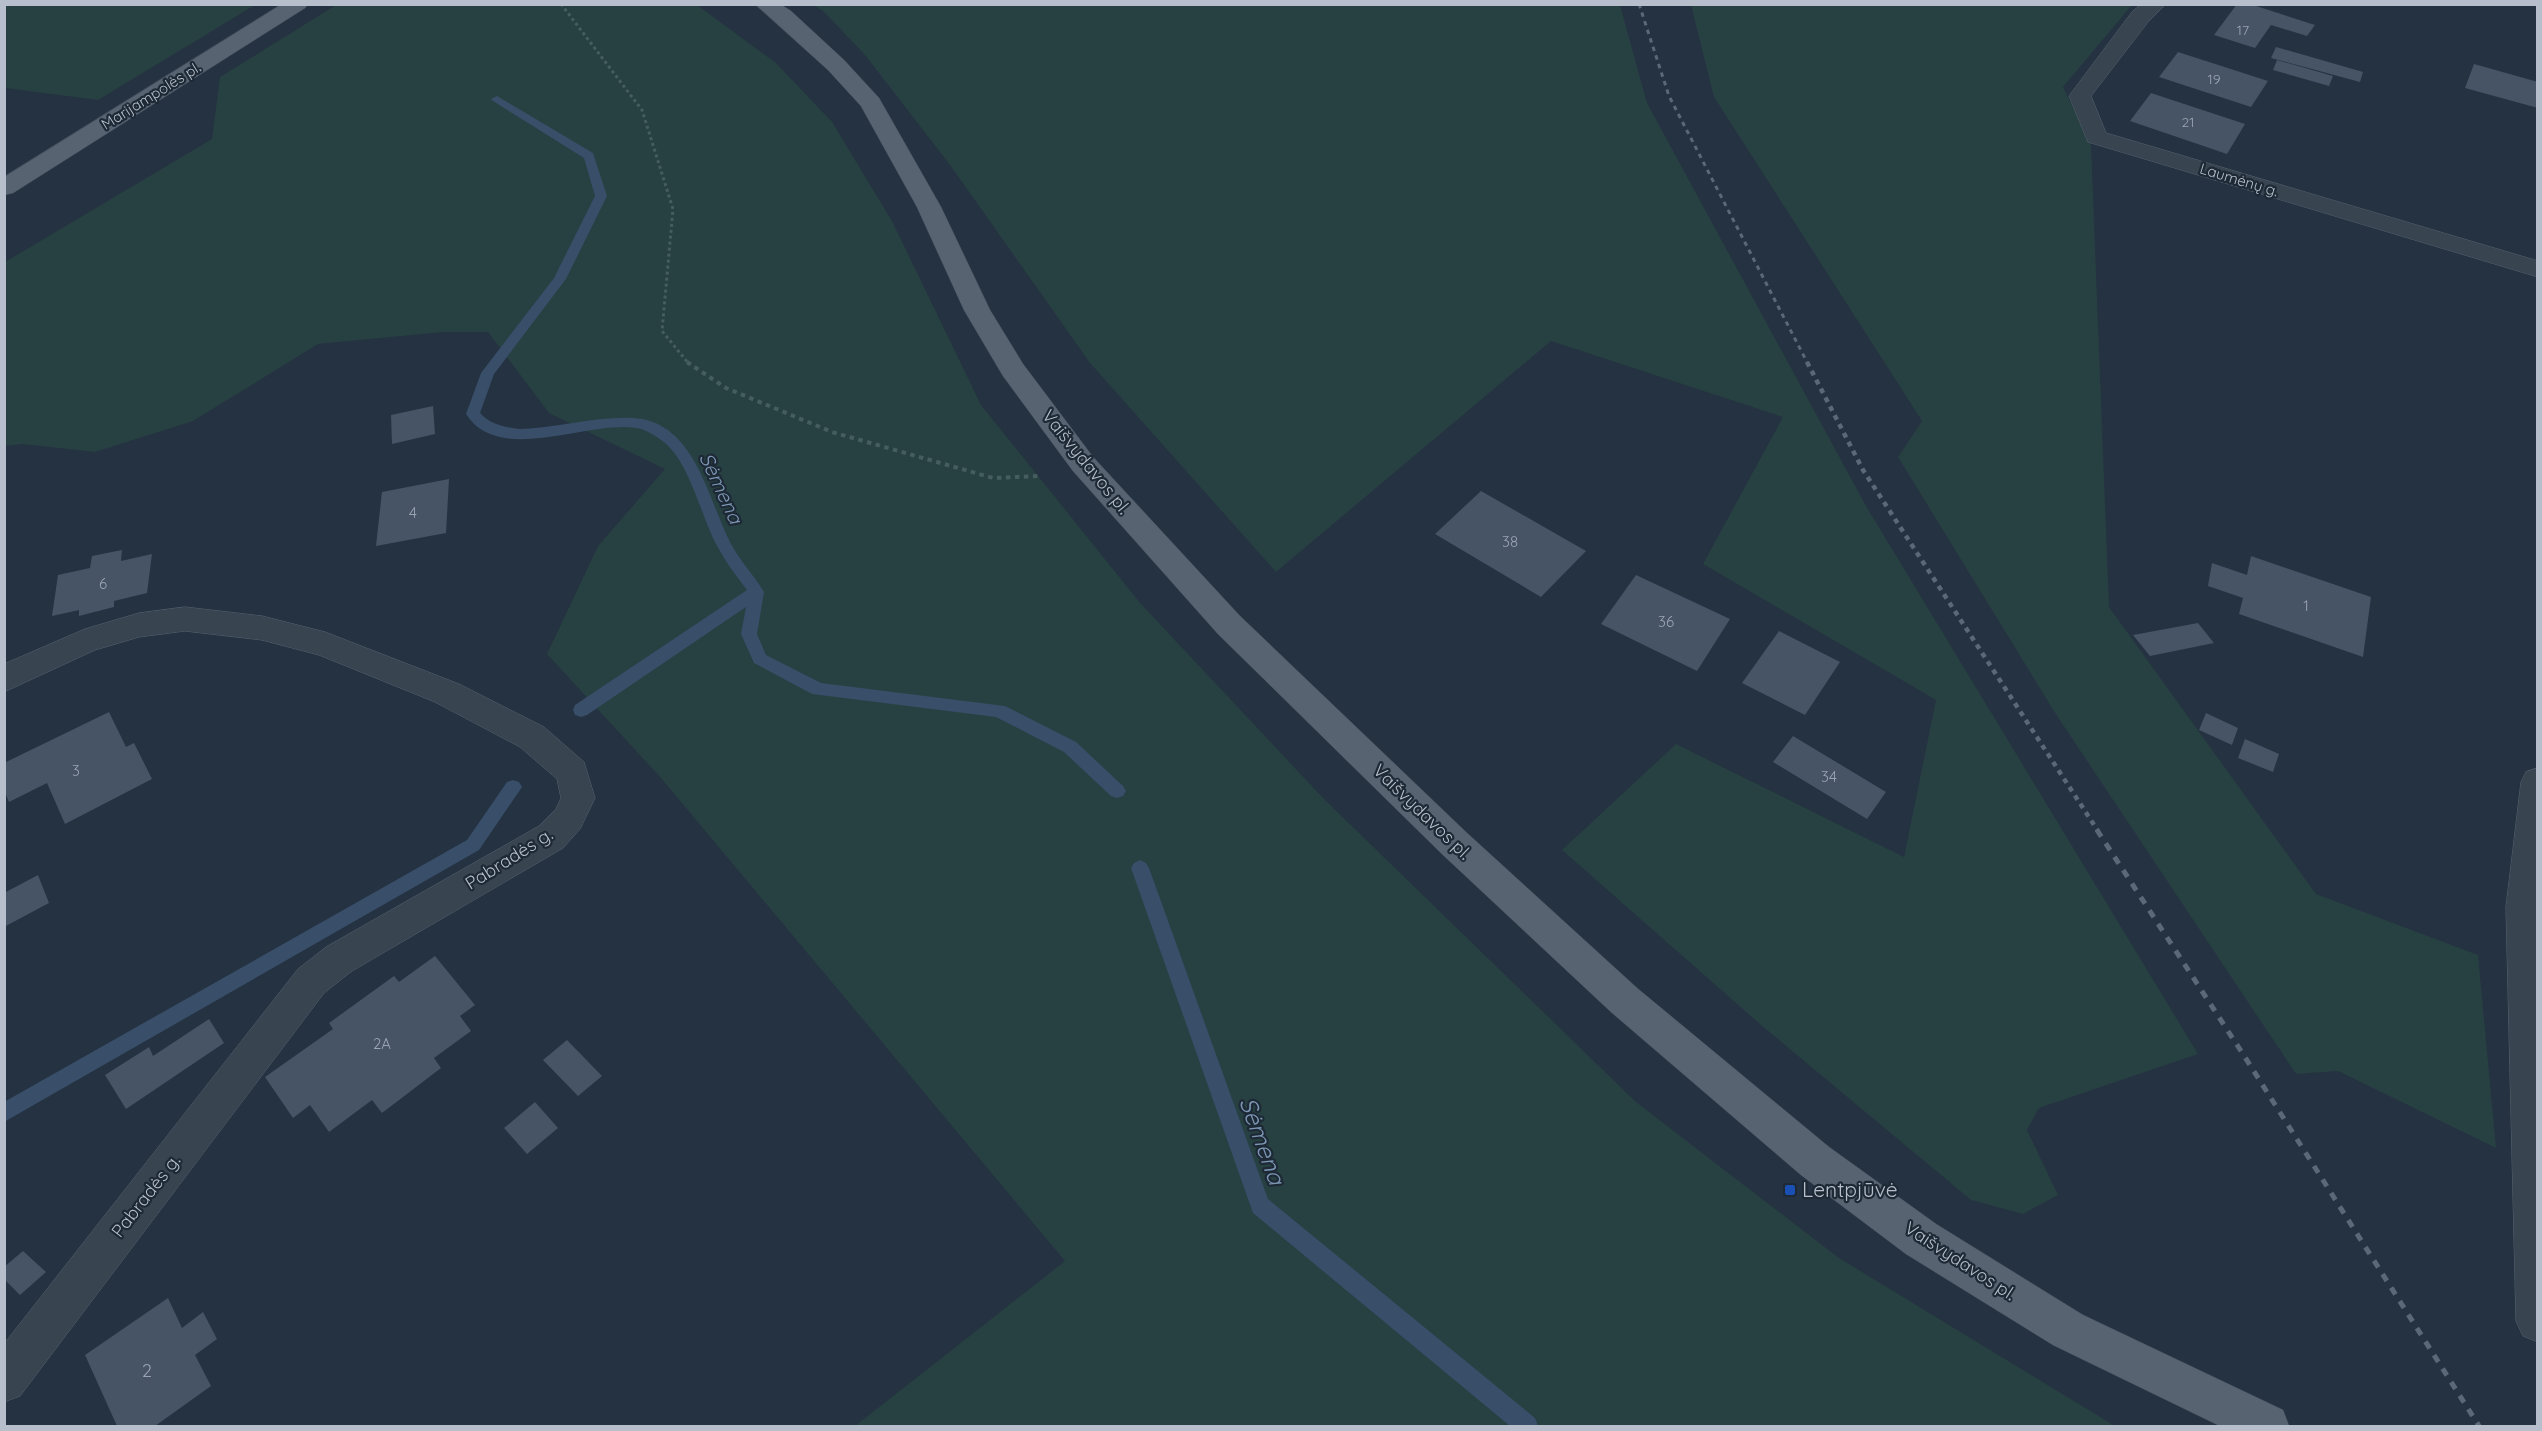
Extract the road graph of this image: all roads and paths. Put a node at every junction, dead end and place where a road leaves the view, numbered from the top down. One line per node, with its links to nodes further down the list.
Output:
1 (298, 4): 5 (main road, Marijampolės pl.)
2 (561, 4): 7 (path)
3 (765, 4): 7 (main road, Vaišvydavos pl.)
4 (2156, 4): 6 (street, Laumėnų g.)
5 (4, 188)
6 (2538, 269)
7 (1083, 464): 12 (main road, Vaišvydavos pl.)
8 (4, 679): 11 (street, Pabradės g.)
9 (2538, 782): 10 (street)
10 (2538, 1321)
11 (4, 1380)
12 (2267, 1426)

